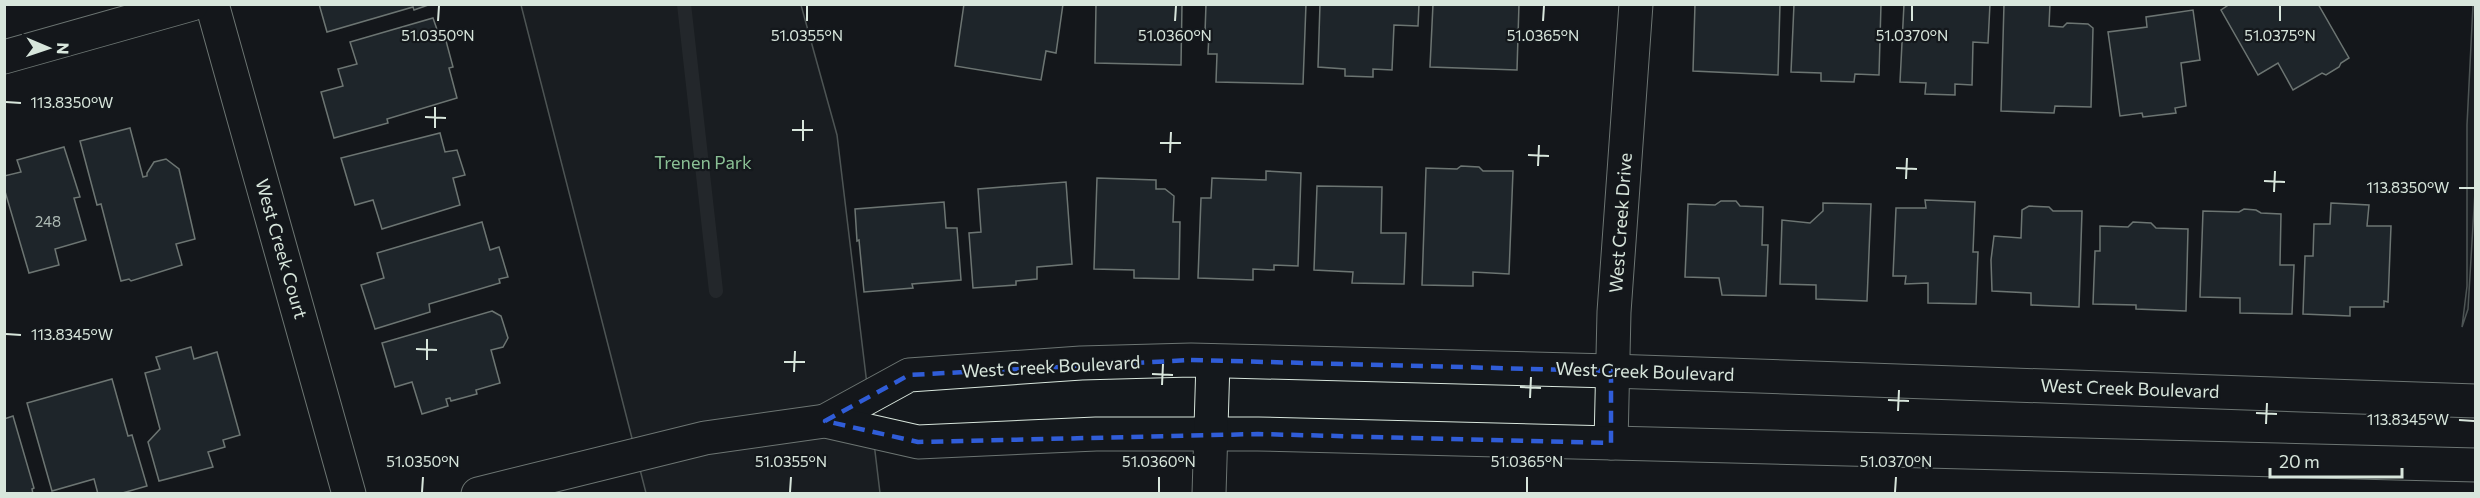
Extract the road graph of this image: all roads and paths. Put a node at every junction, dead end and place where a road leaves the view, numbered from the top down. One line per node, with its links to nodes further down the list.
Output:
1 (192, 4): 4 (street)
2 (212, 4): 12 (street, West Creek Court)
3 (1636, 4): 6 (street, West Creek Drive)
4 (4, 57)
5 (1212, 361): 6 (street, West Creek Boulevard); 8 (street, West Creek Boulevard); 9 (street)
6 (1611, 370): 7 (street, West Creek Boulevard); 10 (street, West Creek Drive)
7 (2475, 401)
8 (825, 421): 9 (street, West Creek Boulevard); 13 (street, West Creek Boulevard)
9 (1210, 434): 10 (street, West Creek Boulevard); 14 (street)
10 (1611, 442): 11 (street, West Creek Boulevard)
11 (2475, 465)
12 (349, 494)
13 (478, 494)
14 (1209, 494)

